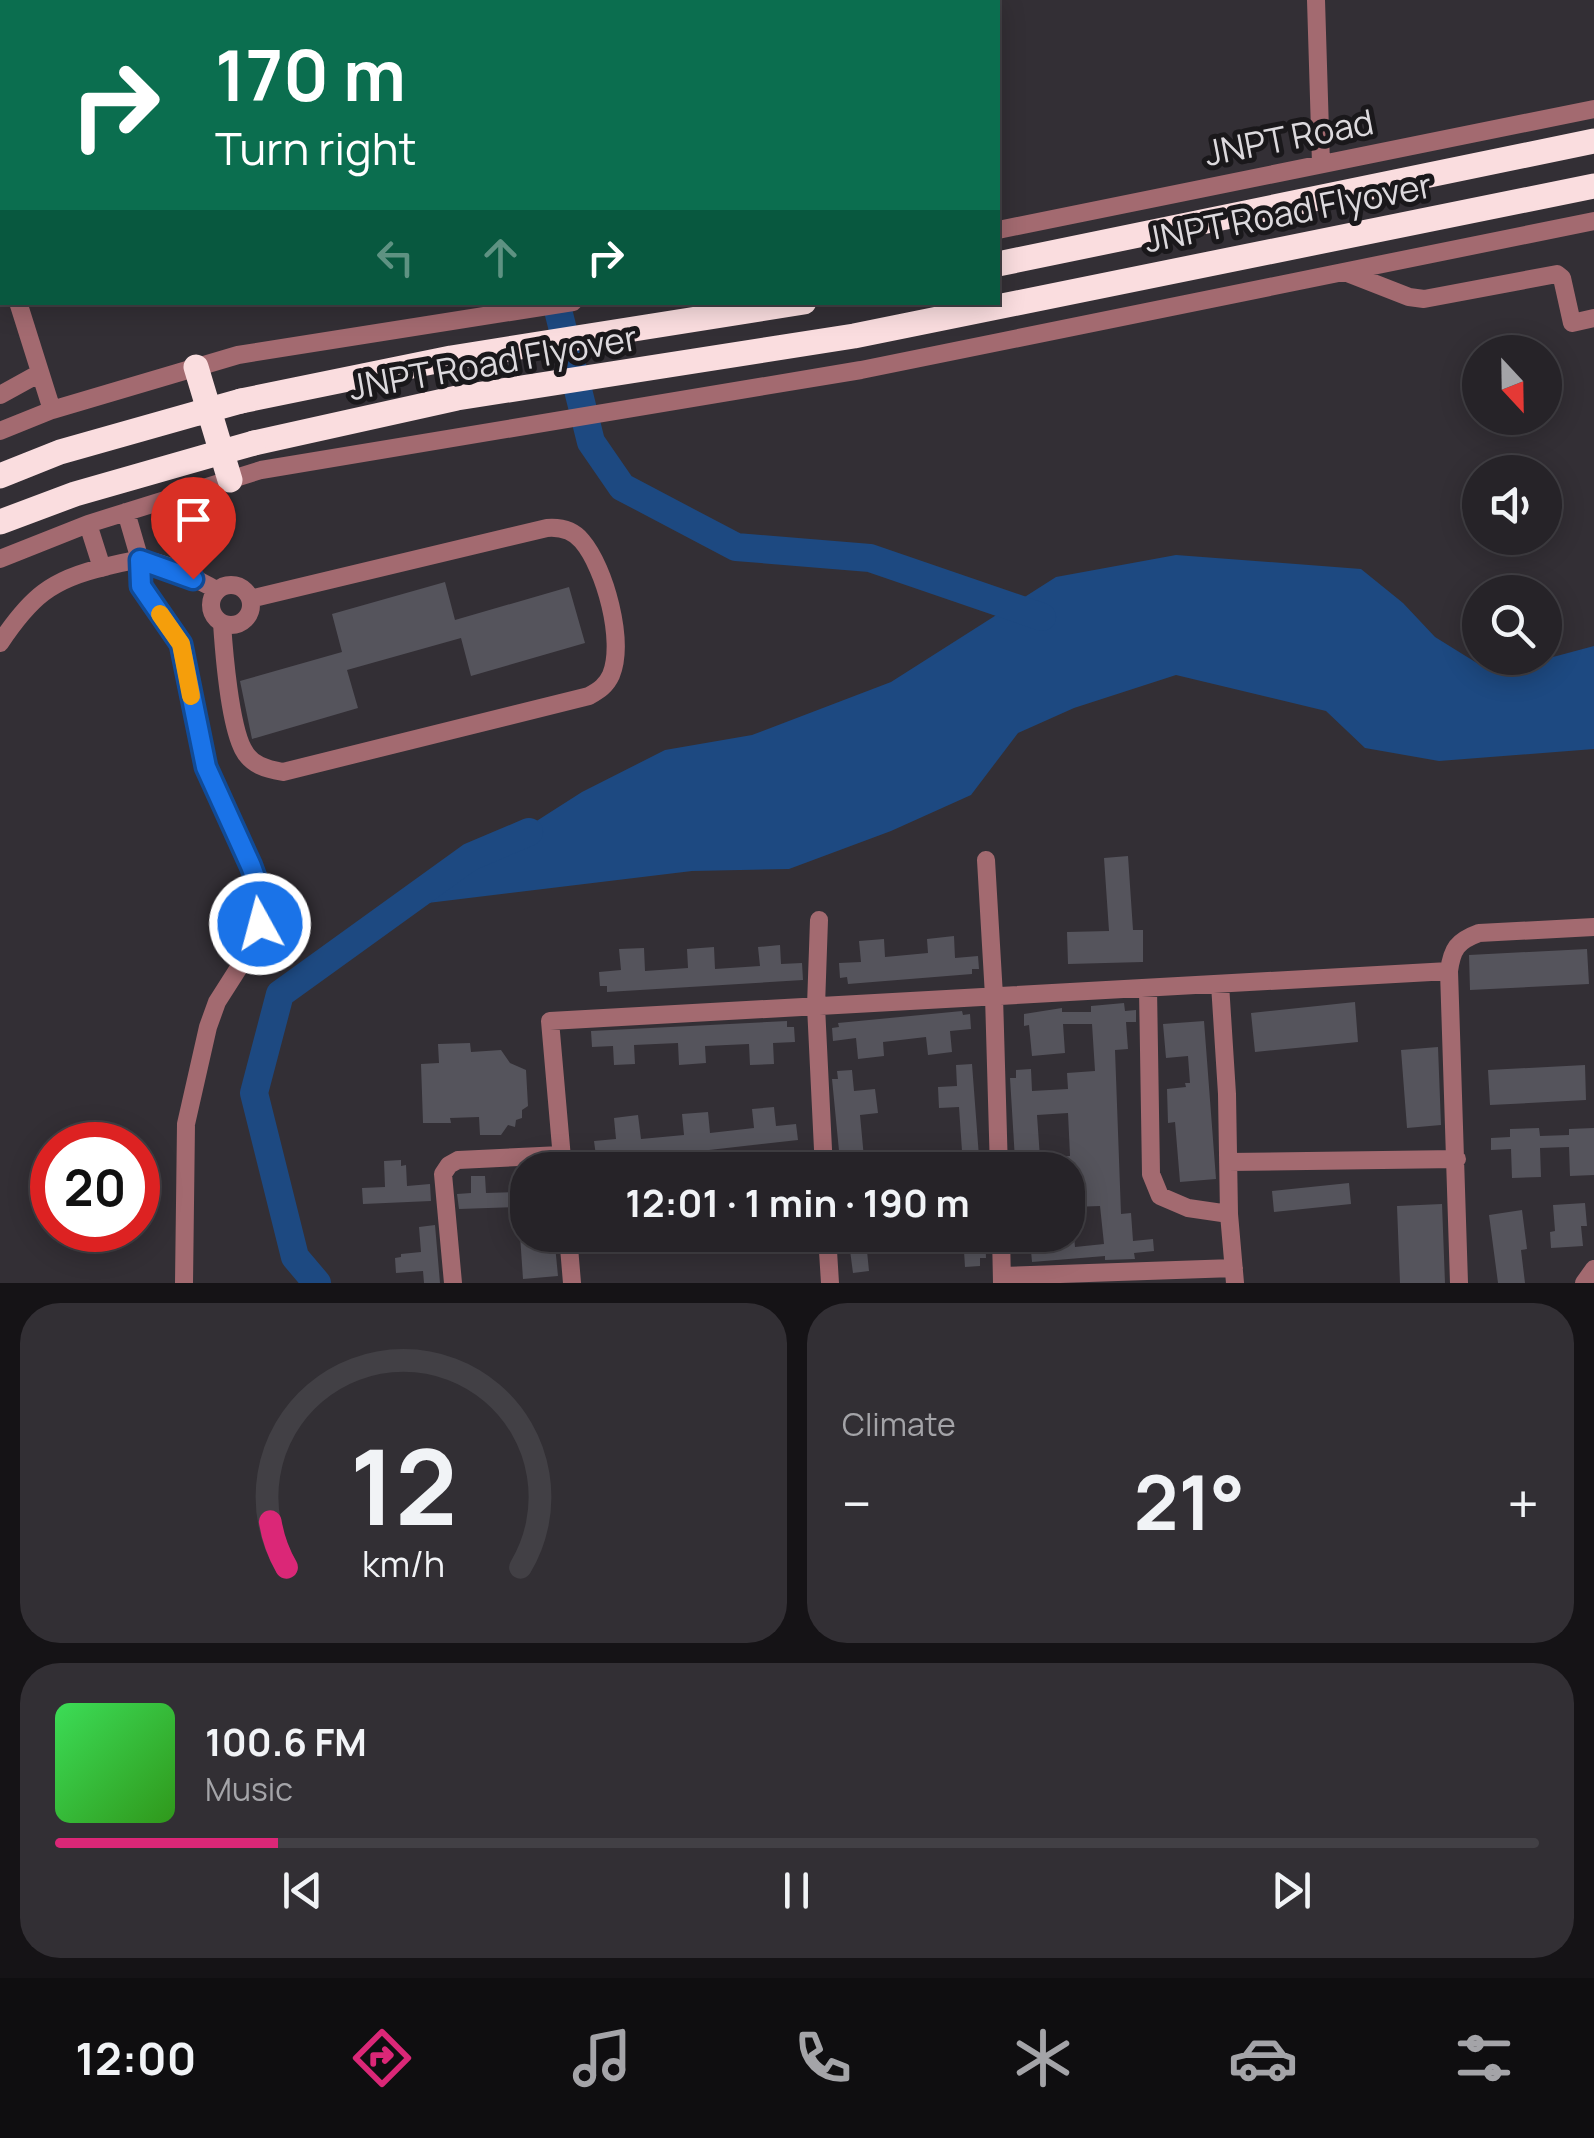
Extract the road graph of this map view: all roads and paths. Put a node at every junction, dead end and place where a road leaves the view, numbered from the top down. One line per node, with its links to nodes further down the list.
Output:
1 (1316, 0): 4 (street)
2 (1594, 108): 4 (street, JNPT Road)
3 (1594, 140): 8 (highway, JNPT Road Flyover)
4 (1321, 164): 7 (street, JNPT Road)
5 (1594, 186): 22 (highway, JNPT Road Flyover, bridge)
6 (1594, 221): 9 (street)
7 (1000, 230)
8 (1000, 264)
9 (1344, 272): 13 (street); 20 (street)
10 (19, 305): 15 (street)
11 (553, 305): 14 (street)
12 (785, 305): 19 (highway, JNPT Road Flyover, bridge)
13 (1594, 318)
14 (196, 367): 17 (street); 20 (highway)
15 (40, 373): 16 (street); 17 (street)
16 (0, 395)
17 (52, 410): 18 (street)
18 (0, 431)
19 (0, 476)
20 (230, 480): 21 (street)
21 (126, 512): 23 (street); 25 (street)
22 (0, 522)
23 (88, 524): 24 (street); 26 (street)
24 (0, 559)
25 (140, 560): 26 (street); 27 (street); 52 (street)
26 (102, 568): 30 (street)
27 (218, 590): 28 (street); 29 (street)
28 (250, 599): 29 (street); 29 (street)
29 (222, 623)
30 (0, 643)
31 (986, 860): 37 (street)
32 (819, 920): 38 (street)
33 (1594, 927): 34 (street)
34 (1448, 972): 35 (street); 42 (street)
35 (1220, 984): 36 (street); 44 (street)
36 (1148, 988): 37 (street); 45 (street)
37 (994, 996): 38 (street); 41 (street)
38 (816, 1006): 39 (street); 40 (street)
39 (561, 1152)
40 (823, 1152)
41 (998, 1152)
42 (1457, 1159): 44 (street); 56 (street)
43 (510, 1161): 53 (street)
44 (1228, 1162): 45 (street)
45 (1229, 1214): 50 (street)
46 (569, 1252): 54 (street)
47 (828, 1252): 55 (street)
48 (1001, 1252): 51 (street)
49 (1594, 1269): 57 (street)
50 (1235, 1276): 51 (street)
51 (1002, 1280)
52 (184, 1283)
53 (453, 1283)
54 (572, 1283)
55 (830, 1283)
56 (1459, 1283)
57 (1584, 1283)

